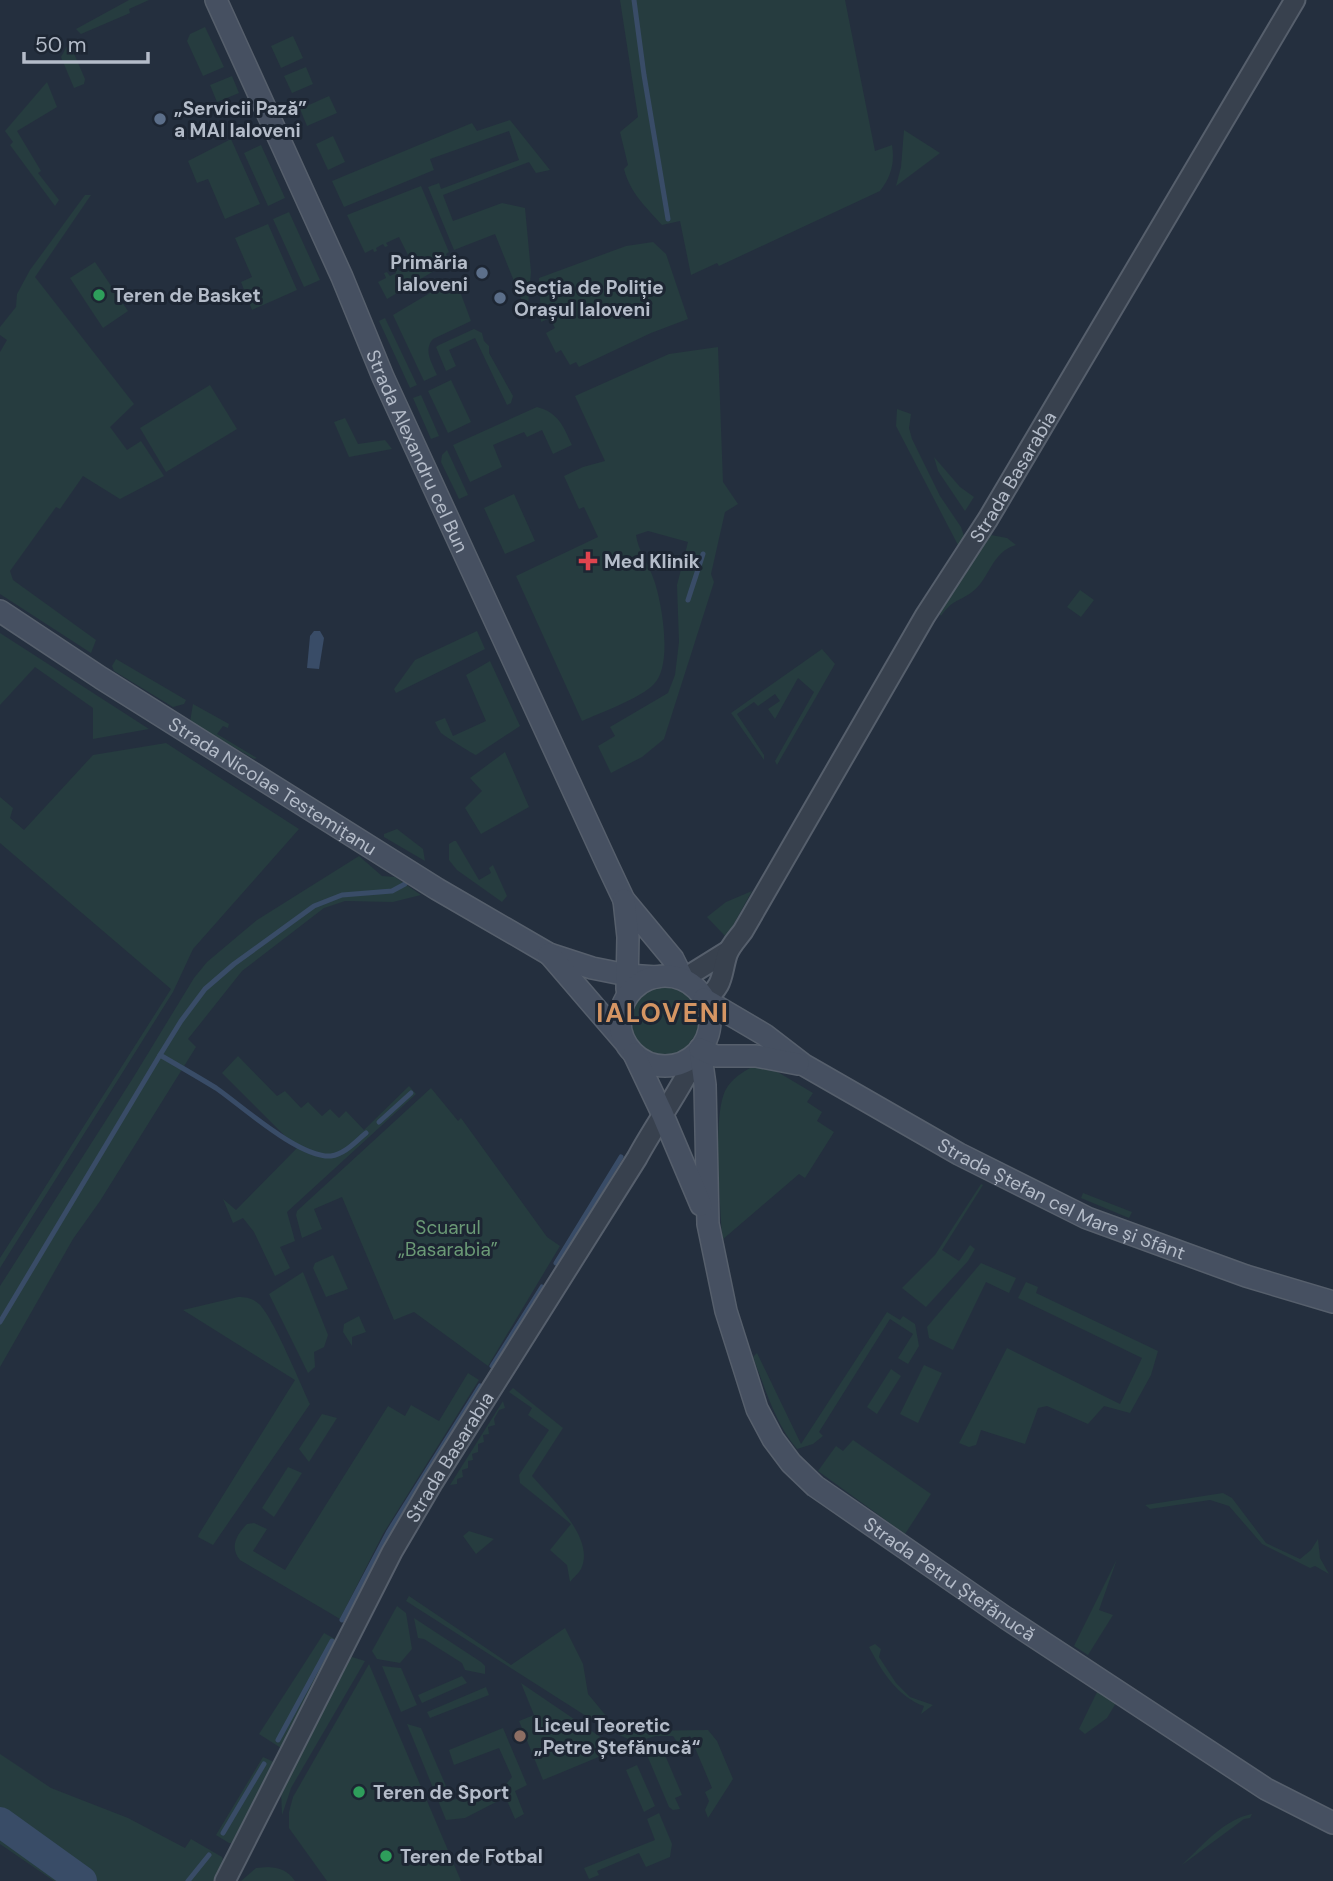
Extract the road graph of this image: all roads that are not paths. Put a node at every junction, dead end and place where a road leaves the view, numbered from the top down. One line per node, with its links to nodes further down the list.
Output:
1 (216, 0): 4 (main road, Strada Alexandru cel Bun)
2 (1295, 0): 5 (street, Strada Basarabia)
3 (0, 611): 6 (main road, Strada Nicolae Testemițanu)
4 (624, 900): 7 (main road, Strada Alexandru cel Bun); 8 (main road, Strada Alexandru cel Bun)
5 (728, 951): 7 (street, Strada Basarabia); 9 (street, Strada Basarabia)
6 (549, 954): 8 (main road, Strada Nicolae Testemițanu); 10 (main road, Strada Nicolae Testemițanu)
7 (682, 979): 8 (main road, Strada Nicolae Testemițanu); 9 (main road)
8 (627, 985): 10 (main road)
9 (704, 999): 11 (main road, Strada Basarabia); 12 (main road, Strada Ștefan cel Mare și Sfânt)
10 (630, 1049): 11 (main road); 13 (main road, Strada Petru Ștefănucă)
11 (700, 1049): 12 (main road, Strada Ștefan cel Mare și Sfânt); 13 (street, Strada Basarabia); 14 (main road, Strada Petru Ștefănucă)
12 (804, 1065): 15 (main road, Strada Ștefan cel Mare și Sfânt)
13 (662, 1113): 14 (main road, Strada Petru Ștefănucă); 17 (street, Strada Basarabia)
14 (708, 1224): 16 (main road, Strada Petru Ștefănucă)
15 (1333, 1302)
16 (1333, 1823)
17 (225, 1881)

